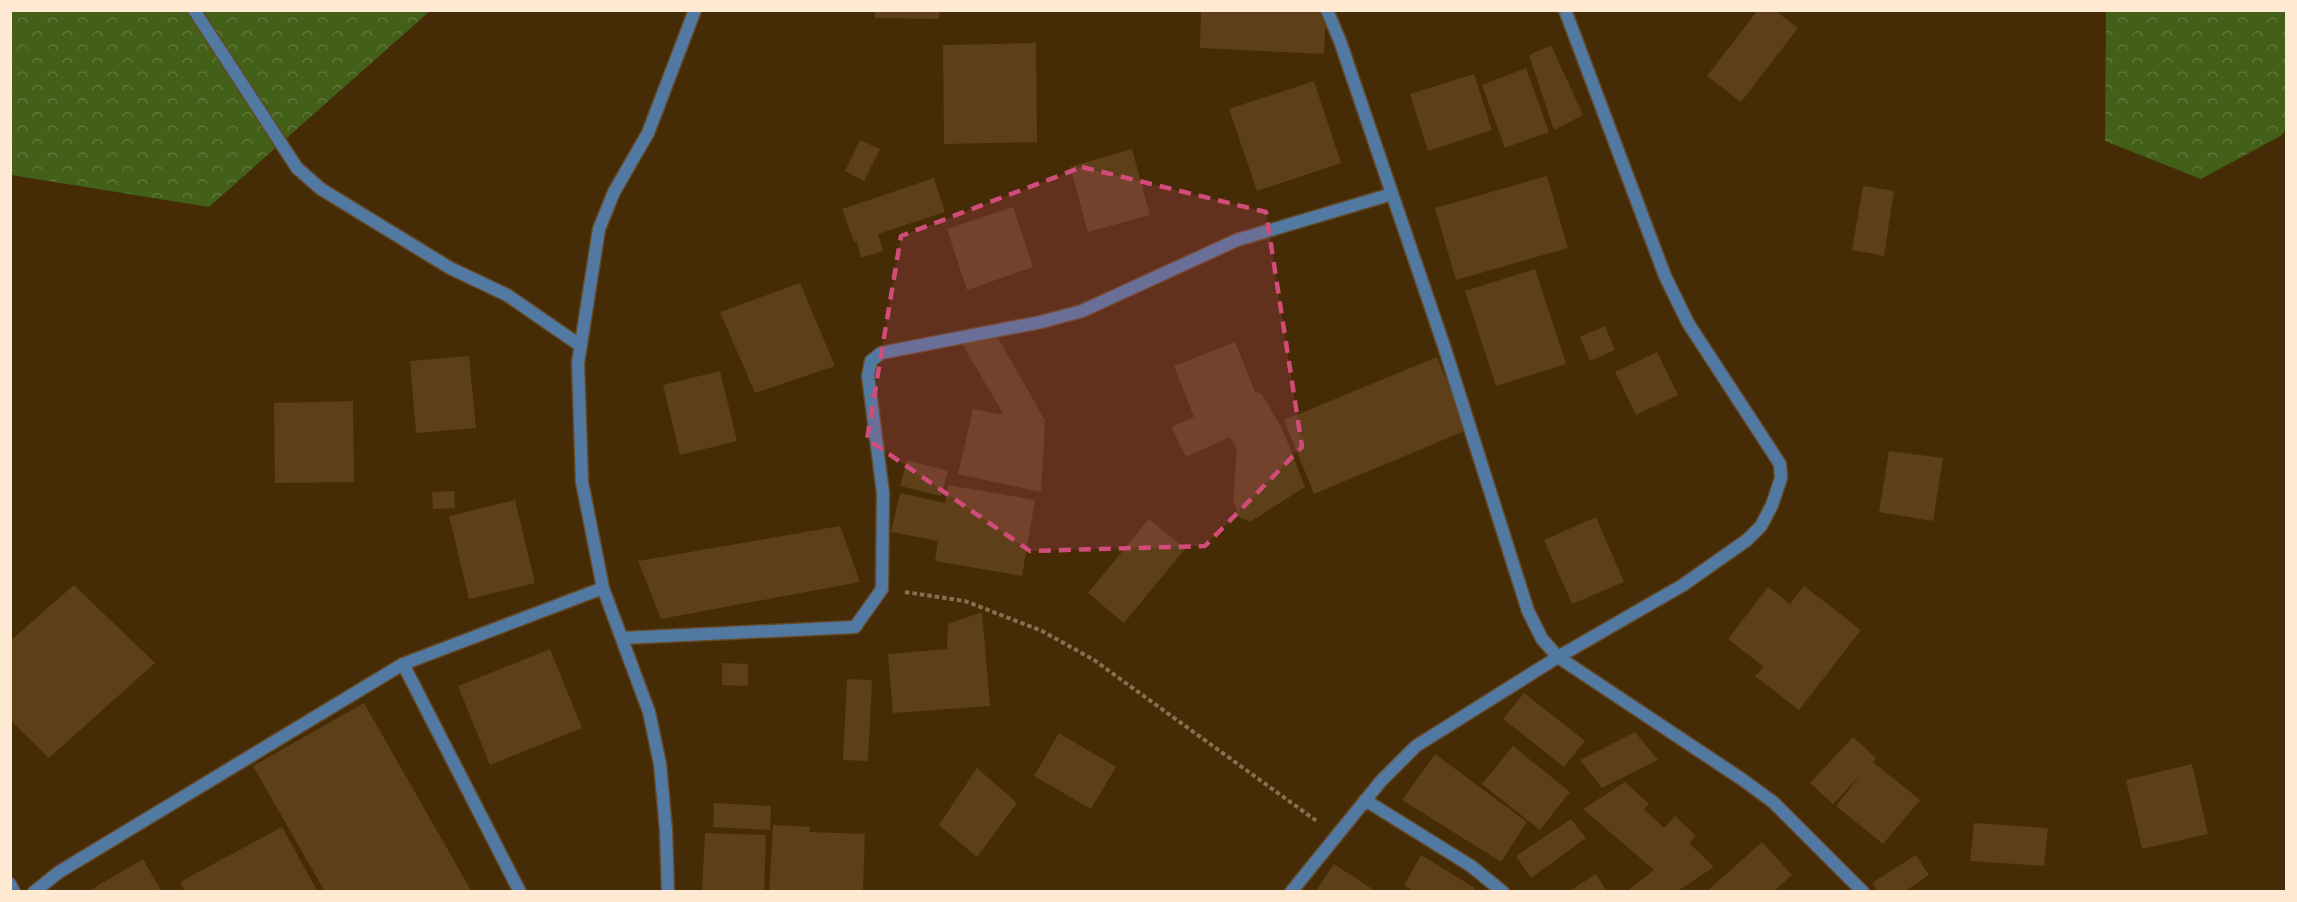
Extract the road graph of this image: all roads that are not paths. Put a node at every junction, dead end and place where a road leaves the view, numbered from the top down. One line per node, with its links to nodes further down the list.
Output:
1 (194, 10): 6 (street)
2 (695, 10): 6 (street)
3 (1328, 10): 5 (street)
4 (1565, 10): 9 (street)
5 (1392, 194): 8 (street); 9 (street)
6 (581, 346): 7 (street)
7 (603, 588): 8 (street); 10 (street)
8 (622, 638): 16 (street)
9 (1558, 657): 11 (street); 19 (street)
10 (404, 664): 14 (street); 15 (street)
11 (1365, 800): 17 (street); 18 (street)
12 (10, 885): 13 (street)
13 (14, 891)
14 (34, 891)
15 (520, 891)
16 (669, 891)
17 (1291, 891)
18 (1503, 891)
19 (1863, 891)

